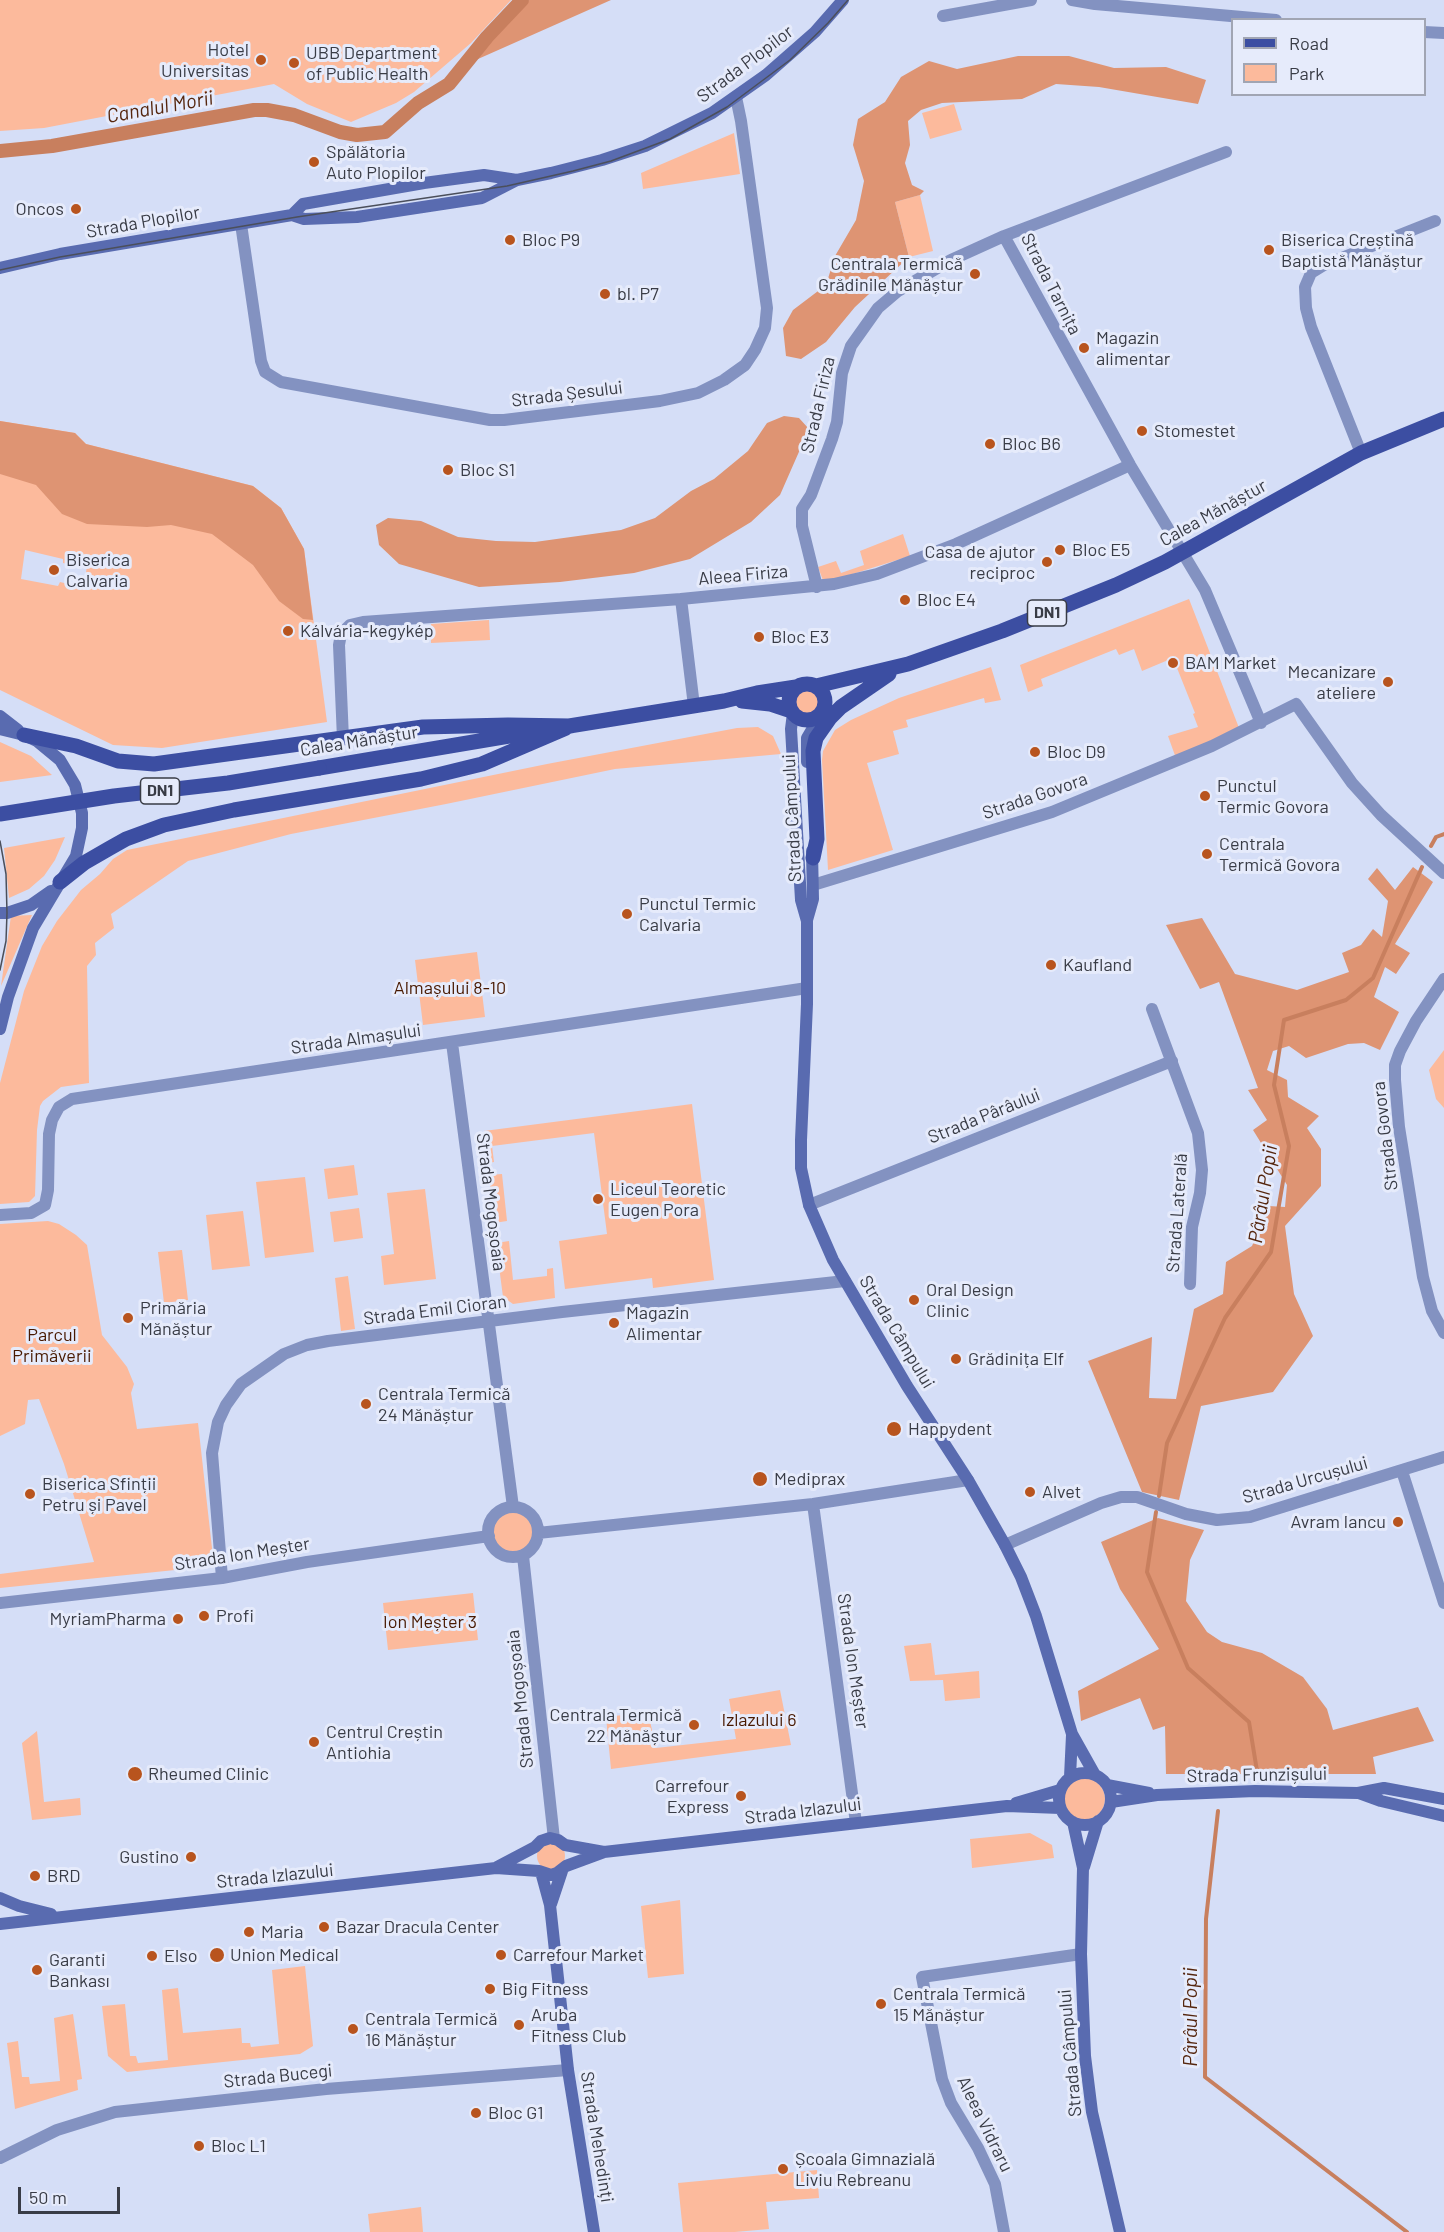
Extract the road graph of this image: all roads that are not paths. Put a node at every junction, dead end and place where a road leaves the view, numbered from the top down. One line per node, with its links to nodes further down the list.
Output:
1 (843, 0): 8 (main road, Strada Plopilor)
2 (1031, 0): 4 (street)
3 (1072, 0): 5 (street)
4 (943, 16)
5 (1253, 18)
6 (1426, 32): 7 (street)
7 (1444, 33)
8 (736, 97): 10 (main road, Strada Plopilor); 13 (street, Strada Șesului)
9 (1226, 152): 14 (street, Strada Tarnița)
10 (517, 180): 11 (main road, Strada Plopilor); 11 (main road, Strada Plopilor)
11 (292, 215): 13 (main road, Strada Plopilor)
12 (1435, 221): 17 (street)
13 (241, 224): 15 (main road, Strada Plopilor)
14 (1004, 236): 18 (street, Strada Tarnița); 20 (street, Strada Firiza)
15 (0, 268)
16 (1444, 419): 17 (main road, Calea Mănăștur / DN1)
17 (1361, 453): 19 (main road, Calea Mănăștur / DN1)
18 (1130, 465): 19 (street, Strada Tarnița); 20 (street, Aleea Firiza)
19 (1183, 552): 22 (main road, Calea Mănăștur / DN1); 30 (street)
20 (817, 587): 21 (street, Aleea Firiza)
21 (681, 599): 26 (street); 34 (street, Aleea Firiza)
22 (901, 667): 23 (main road, Calea Mănăștur / DN1); 25 (main road); 28 (main road, Calea Mănăștur / DN1); 36 (main road)
23 (816, 686): 24 (main road, Calea Mănăștur / DN1); 28 (main road)
24 (796, 687): 25 (main road, Calea Mănăștur / DN1); 27 (main road)
25 (717, 702): 26 (main road, Calea Mănăștur / DN1); 27 (main road, Calea Mănăștur / DN1)
26 (694, 706): 31 (main road, Calea Mănăștur / DN1)
27 (792, 712): 28 (main road, Calea Mănăștur / DN1); 41 (main road, Strada Câmpului)
28 (821, 714): 36 (main road, Strada Câmpului)
29 (0, 716): 33 (main road)
30 (1261, 723): 37 (street, Strada Govora); 39 (street, Strada Govora)
31 (571, 726): 34 (main road); 35 (main road, Calea Mănăștur / DN1, bridge); 38 (main road)
32 (0, 729): 33 (main road)
33 (24, 735): 34 (main road); 38 (main road)
34 (343, 739)
35 (0, 814)
36 (813, 858): 39 (main road, Strada Câmpului)
37 (1444, 873)
38 (60, 882): 40 (main road); 45 (main road)
39 (813, 885): 41 (main road, Strada Câmpului)
40 (0, 913)
41 (807, 921): 43 (main road, Strada Câmpului)
42 (1444, 979): 53 (street, Strada Govora)
43 (807, 988): 46 (street, Strada Almașului); 48 (main road, Strada Câmpului)
44 (1152, 1009): 47 (street, Strada Laterală)
45 (0, 1029)
46 (452, 1043): 49 (street, Strada Almașului); 52 (street, Strada Mogoșoaia)
47 (1172, 1061): 48 (street, Strada Pârâului); 51 (street, Strada Laterală)
48 (809, 1205): 50 (main road, Strada Câmpului)
49 (0, 1215)
50 (845, 1281): 52 (street, Strada Emil Cioran); 56 (main road, Strada Câmpului)
51 (1190, 1284)
52 (489, 1321): 58 (street, Strada Mogoșoaia); 63 (street, Strada Emil Cioran)
53 (1444, 1333)
54 (1444, 1457): 55 (street, Strada Urcușului)
55 (1402, 1471): 61 (street, Strada Urcușului); 65 (street)
56 (968, 1480): 57 (street); 61 (main road, Strada Câmpului)
57 (813, 1504): 59 (street); 80 (street, Strada Ion Meșter)
58 (513, 1507): 59 (street); 60 (street)
59 (538, 1533): 62 (street)
60 (489, 1536): 62 (street); 63 (street, Strada Ion Meșter)
61 (1005, 1545): 66 (main road, Strada Câmpului)
62 (523, 1556): 81 (street, Strada Mogoșoaia)
63 (222, 1578): 64 (street, Strada Ion Meșter)
64 (0, 1603)
65 (1444, 1603)
66 (1072, 1734): 67 (main road, Strada Câmpului); 68 (main road, Strada Câmpului)
67 (1095, 1774): 68 (main road); 69 (main road)
68 (1070, 1777): 70 (main road)
69 (1107, 1785): 72 (main road); 74 (main road)
70 (1060, 1790): 75 (main road, Strada Izlazului); 76 (main road)
71 (1358, 1793): 72 (main road, Strada Frunzișului); 73 (main road, Strada Frunzișului); 77 (main road, Strada Frunzișului)
72 (1156, 1795): 74 (main road)
73 (1444, 1798)
74 (1111, 1802): 78 (main road)
75 (1006, 1806): 76 (main road, Strada Izlazului); 80 (main road, Strada Izlazului)
76 (1060, 1808): 79 (main road)
77 (1444, 1816)
78 (1098, 1821): 79 (main road); 85 (main road, Strada Câmpului)
79 (1073, 1822): 85 (main road, Strada Câmpului)
80 (856, 1823): 83 (main road, Strada Izlazului)
81 (559, 1842): 82 (main road, Strada Izlazului); 83 (main road, Strada Izlazului); 86 (main road)
82 (535, 1847): 84 (main road, Strada Izlazului); 87 (main road)
83 (604, 1852): 86 (main road, Strada Izlazului)
84 (496, 1868): 87 (main road, Strada Izlazului); 90 (main road, Strada Izlazului)
85 (1083, 1868): 92 (main road, Strada Câmpului)
86 (564, 1869): 87 (main road, Strada Izlazului); 89 (main road, Strada Mehedinți)
87 (540, 1871): 89 (main road, Strada Mehedinți)
88 (0, 1898): 90 (main road, Strada Izlazului)
89 (550, 1905): 93 (main road, Strada Mehedinți)
90 (58, 1916): 91 (main road, Strada Izlazului)
91 (0, 1924)
92 (1080, 1954): 96 (street, Aleea Vidraru); 97 (main road, Strada Câmpului)
93 (568, 2070): 94 (street, Strada Bucegi); 95 (main road, Strada Mehedinți)
94 (0, 2158)
95 (594, 2232)
96 (1004, 2232)
97 (1120, 2232)

